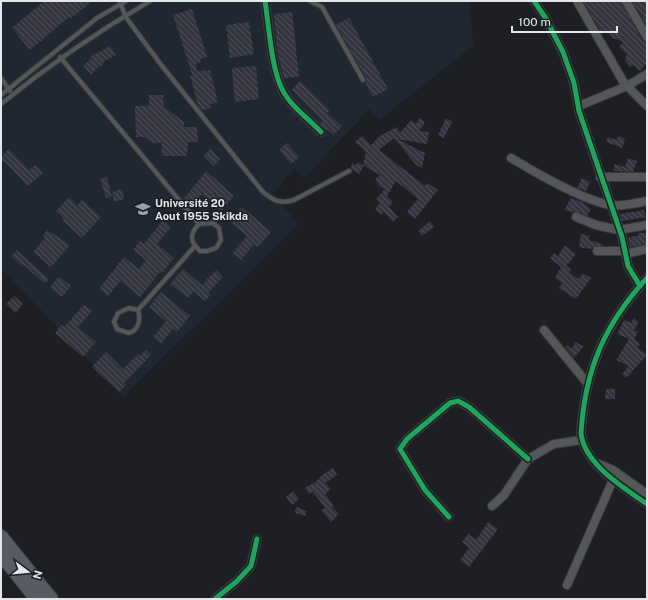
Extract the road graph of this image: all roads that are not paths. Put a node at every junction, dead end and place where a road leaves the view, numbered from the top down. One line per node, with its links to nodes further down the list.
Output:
1 (126, 1): 8 (lane)
2 (150, 1): 9 (lane)
3 (265, 1): 22 (street)
4 (312, 1): 14 (lane)
5 (534, 1): 20 (street)
6 (577, 1): 15 (street)
7 (626, 1): 10 (street)
8 (121, 2): 9 (lane); 16 (lane)
9 (125, 16): 11 (lane); 24 (lane)
10 (647, 37)
11 (60, 57): 18 (lane); 30 (lane)
12 (647, 74): 15 (street)
13 (1, 78): 16 (lane)
14 (363, 80)
15 (627, 86): 20 (street); 21 (street)
16 (9, 89): 17 (lane); 18 (lane)
17 (1, 95)
18 (12, 95): 19 (lane)
19 (1, 104)
20 (579, 106): 25 (street)
21 (647, 106)
22 (322, 132)
23 (511, 158): 28 (street)
24 (348, 171)
25 (600, 177): 26 (street); 28 (street)
26 (647, 177)
27 (647, 201): 28 (street)
28 (610, 205): 32 (street)
29 (576, 217): 32 (street)
30 (199, 224): 33 (lane); 33 (lane)
31 (647, 225): 32 (street)
32 (619, 230): 36 (street)
33 (195, 246): 39 (lane)
34 (647, 249): 36 (street)
35 (597, 250): 36 (street)
36 (625, 252): 38 (street)
37 (647, 278): 38 (street)
38 (640, 286): 41 (street)
39 (138, 310): 39 (lane)
40 (544, 330): 41 (street)
41 (587, 383): 42 (street)
42 (582, 440): 43 (street); 44 (street)
43 (528, 459): 48 (street); 49 (street)
44 (596, 462): 45 (street); 46 (street)
45 (614, 480): 47 (street); 53 (street)
46 (647, 494)
47 (647, 504)
48 (492, 506)
49 (450, 517)
50 (1, 537): 55 (highway)
51 (257, 539): 56 (street)
52 (1, 554): 54 (highway)
53 (567, 585)
54 (37, 599)
55 (51, 599)
56 (215, 599)

